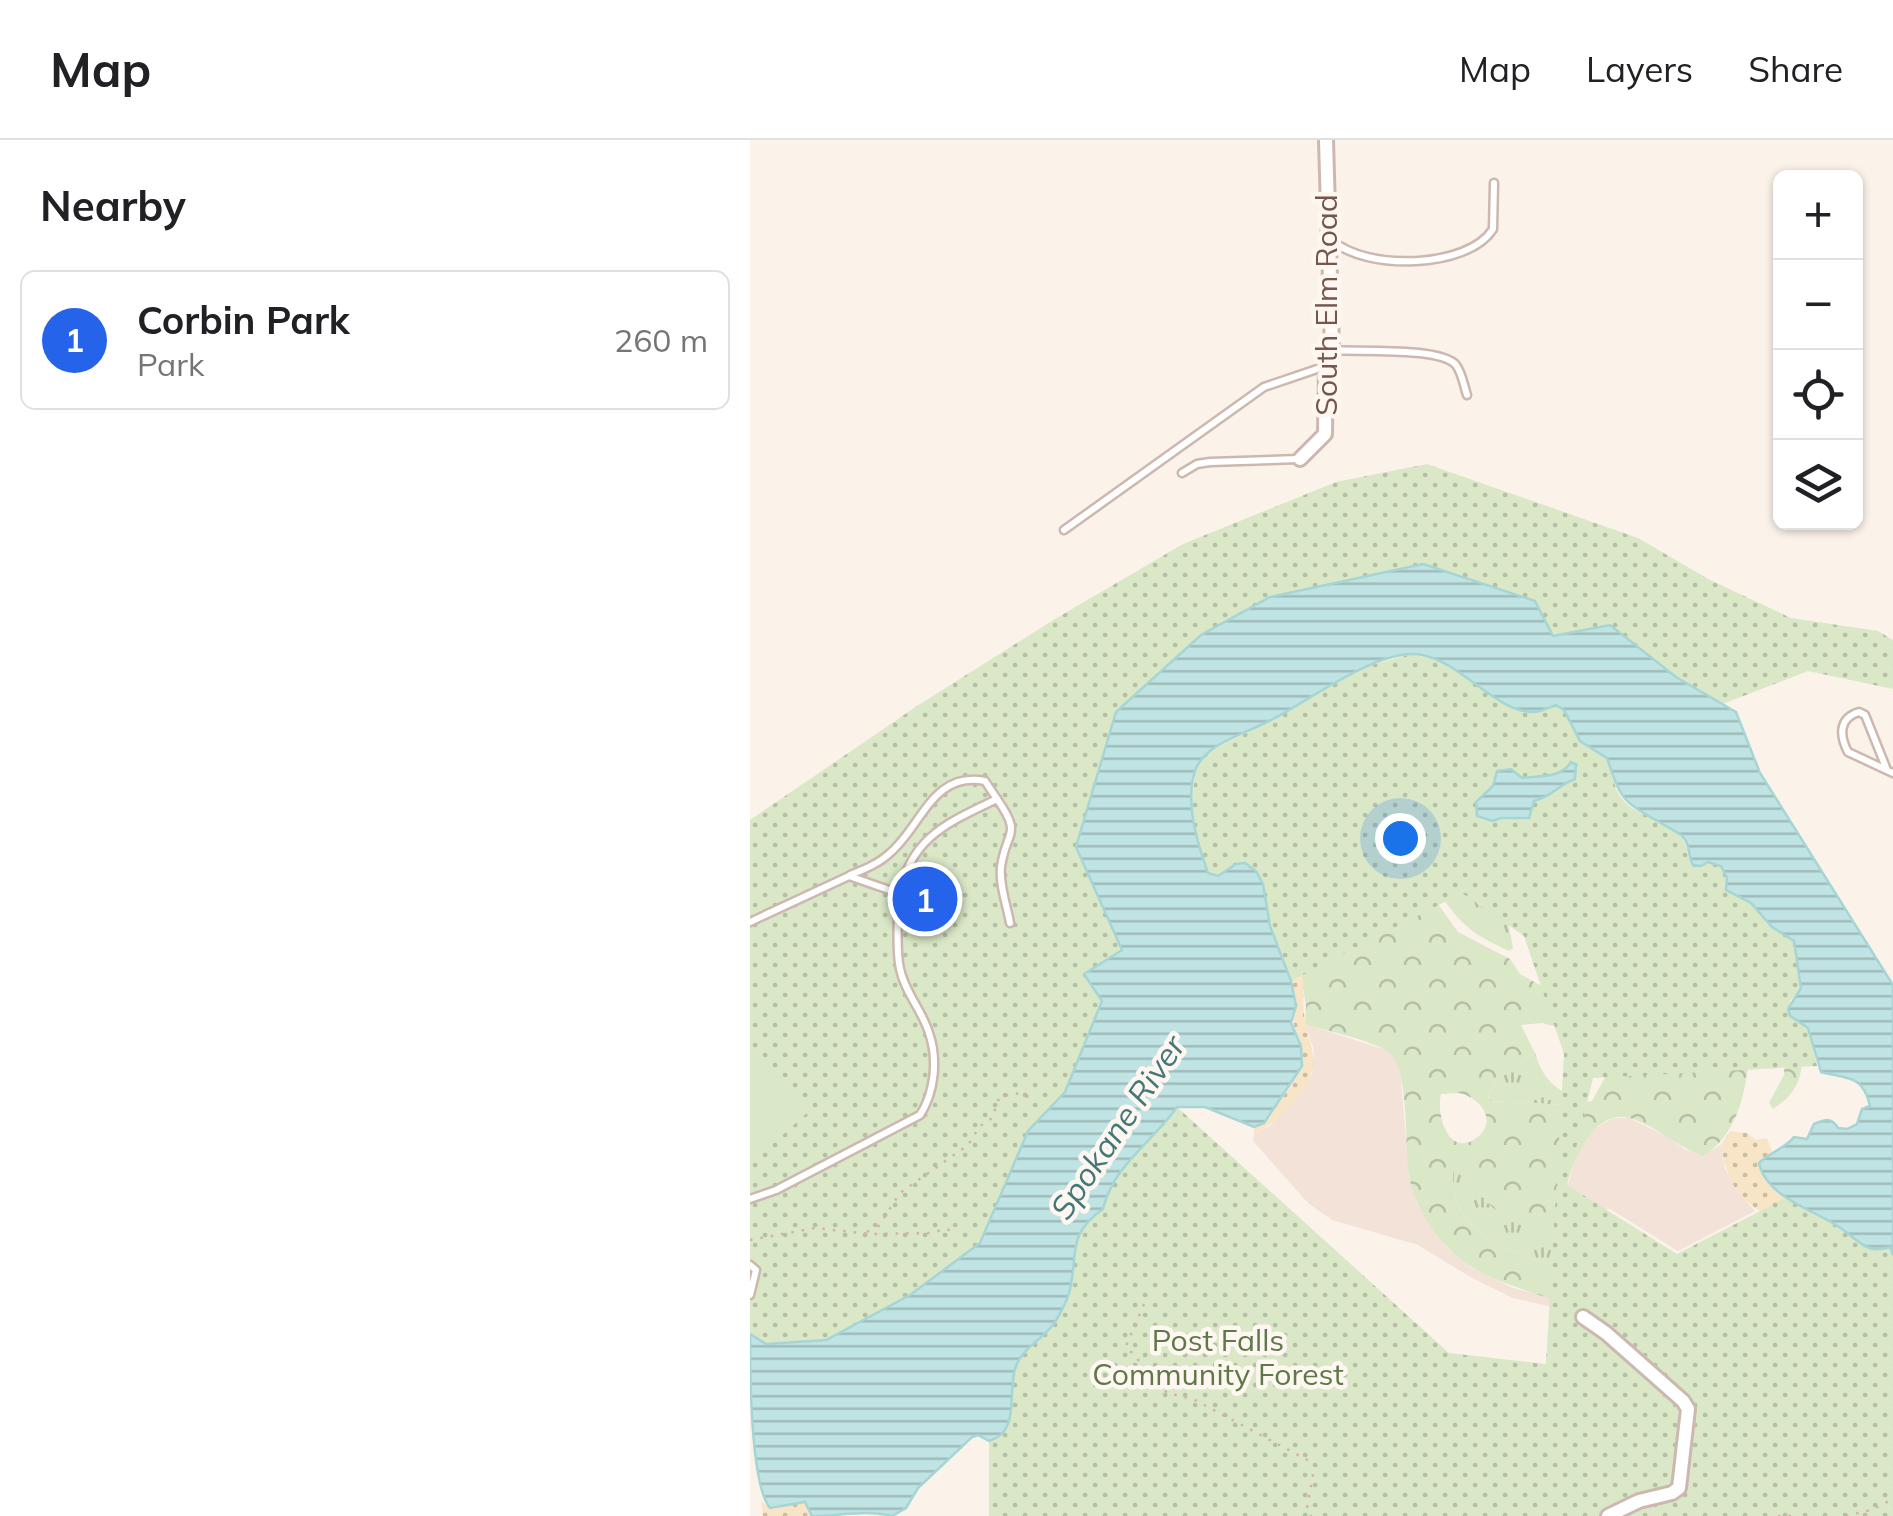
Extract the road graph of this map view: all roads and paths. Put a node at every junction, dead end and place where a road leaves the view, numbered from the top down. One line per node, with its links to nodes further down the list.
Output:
1 (1326, 140): 3 (street, South Elm Road)
2 (1494, 183): 3 (lane)
3 (1326, 230): 4 (street, South Elm Road)
4 (1332, 350): 5 (street, South Elm Road); 6 (lane)
5 (1326, 364): 7 (street, South Elm Road); 9 (lane)
6 (1467, 395)
7 (1300, 459): 8 (lane)
8 (1182, 473)
9 (1064, 530)
10 (1890, 772): 10 (lane)
11 (997, 799): 12 (lane); 13 (lane); 15 (lane)
12 (848, 876): 13 (lane); 14 (lane)
13 (898, 899): 17 (lane)
14 (750, 922)
15 (1010, 924)
16 (1036, 1099): 18 (path)
17 (750, 1199)
18 (878, 1227): 20 (path); 21 (path)
19 (958, 1232): 21 (path)
20 (866, 1233): 21 (path); 22 (path)
21 (880, 1234)
22 (750, 1240)
23 (750, 1265): 24 (lane)
24 (751, 1282): 25 (lane)
25 (750, 1295)
26 (1144, 1304): 29 (path)
27 (1583, 1317): 30 (street)
28 (1893, 1499): 33 (path)
29 (1311, 1516)
30 (1608, 1516)
31 (1778, 1516): 32 (path)
32 (1792, 1516)
33 (1846, 1516)

